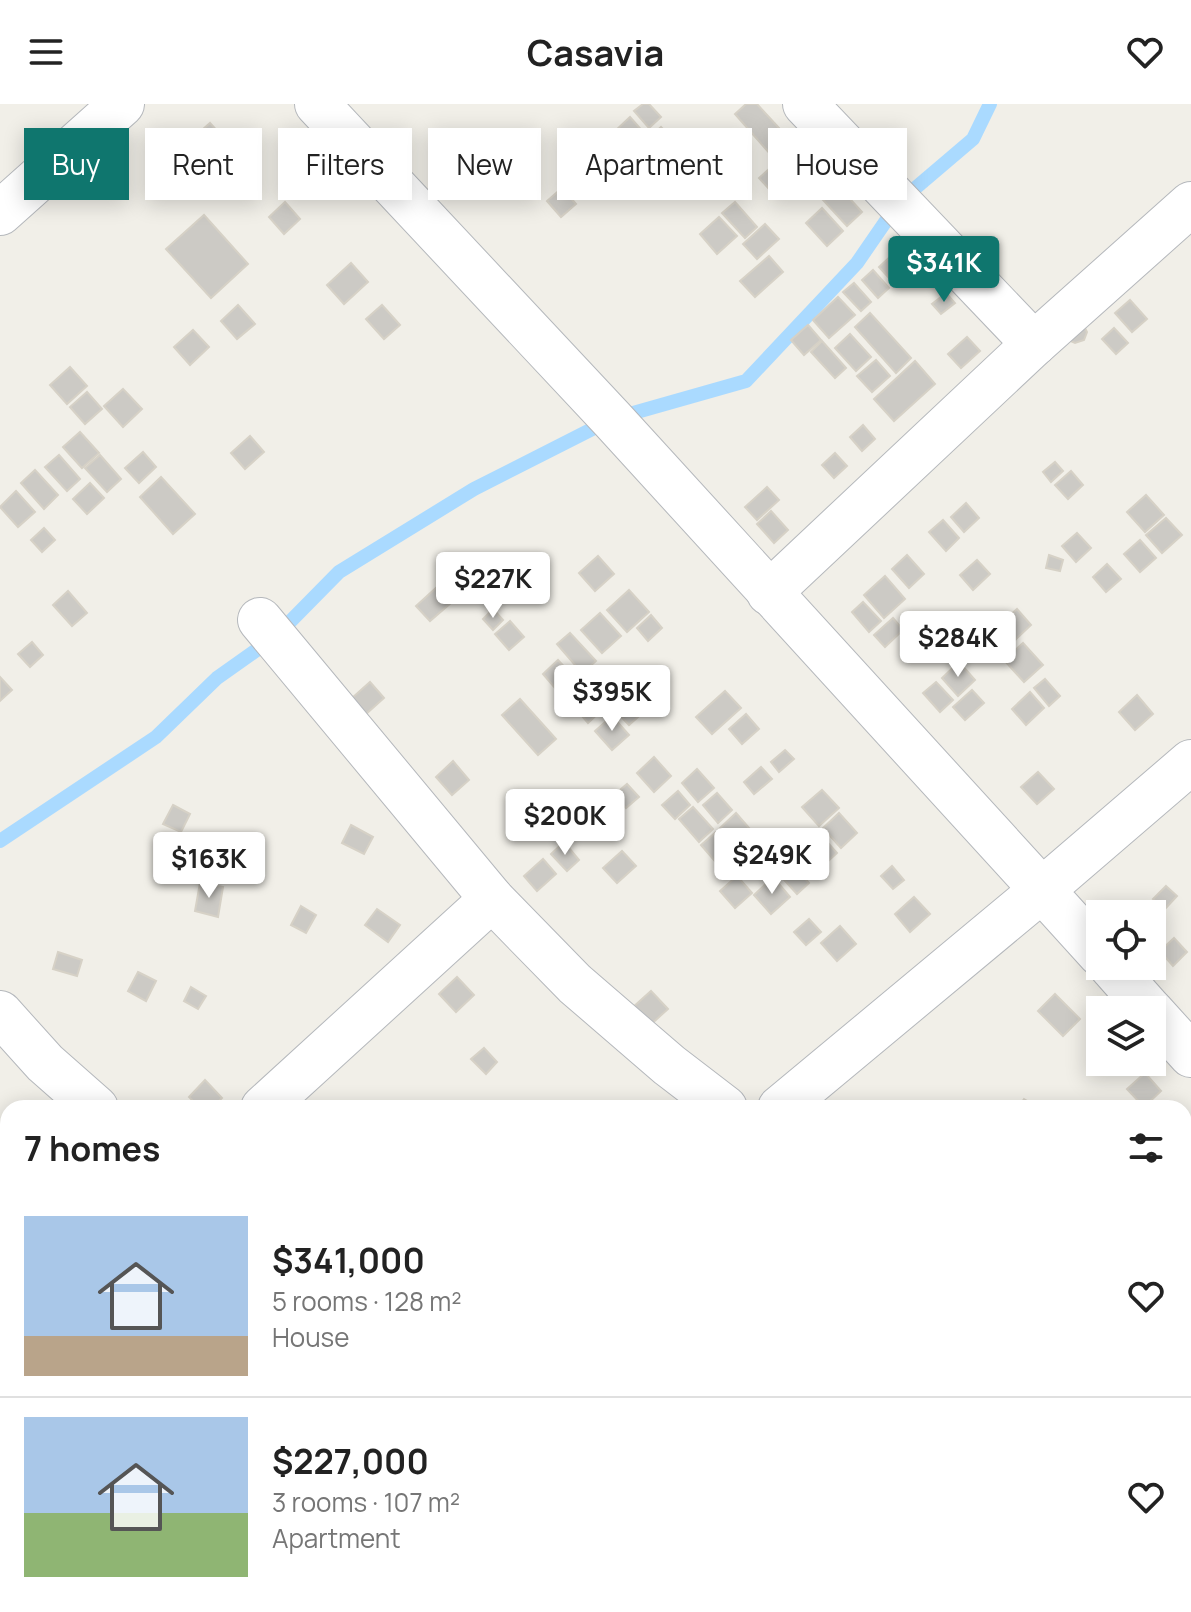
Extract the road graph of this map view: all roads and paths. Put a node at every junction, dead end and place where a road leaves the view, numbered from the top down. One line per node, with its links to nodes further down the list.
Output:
1 (122, 104): 5 (street)
2 (317, 104): 7 (street)
3 (805, 104): 6 (street)
4 (1191, 204): 6 (street)
5 (0, 213)
6 (1034, 344): 7 (street)
7 (769, 593): 10 (street)
8 (260, 620): 11 (street)
9 (1191, 762): 10 (street)
10 (1042, 890): 12 (street); 21 (street)
11 (492, 899): 19 (street); 20 (street)
12 (1086, 939)
13 (1123, 980): 14 (street)
14 (1138, 996)
15 (0, 1013): 18 (street)
16 (1166, 1028): 17 (street)
17 (1191, 1055)
18 (87, 1100)
19 (272, 1100)
20 (715, 1100)
21 (790, 1100)

